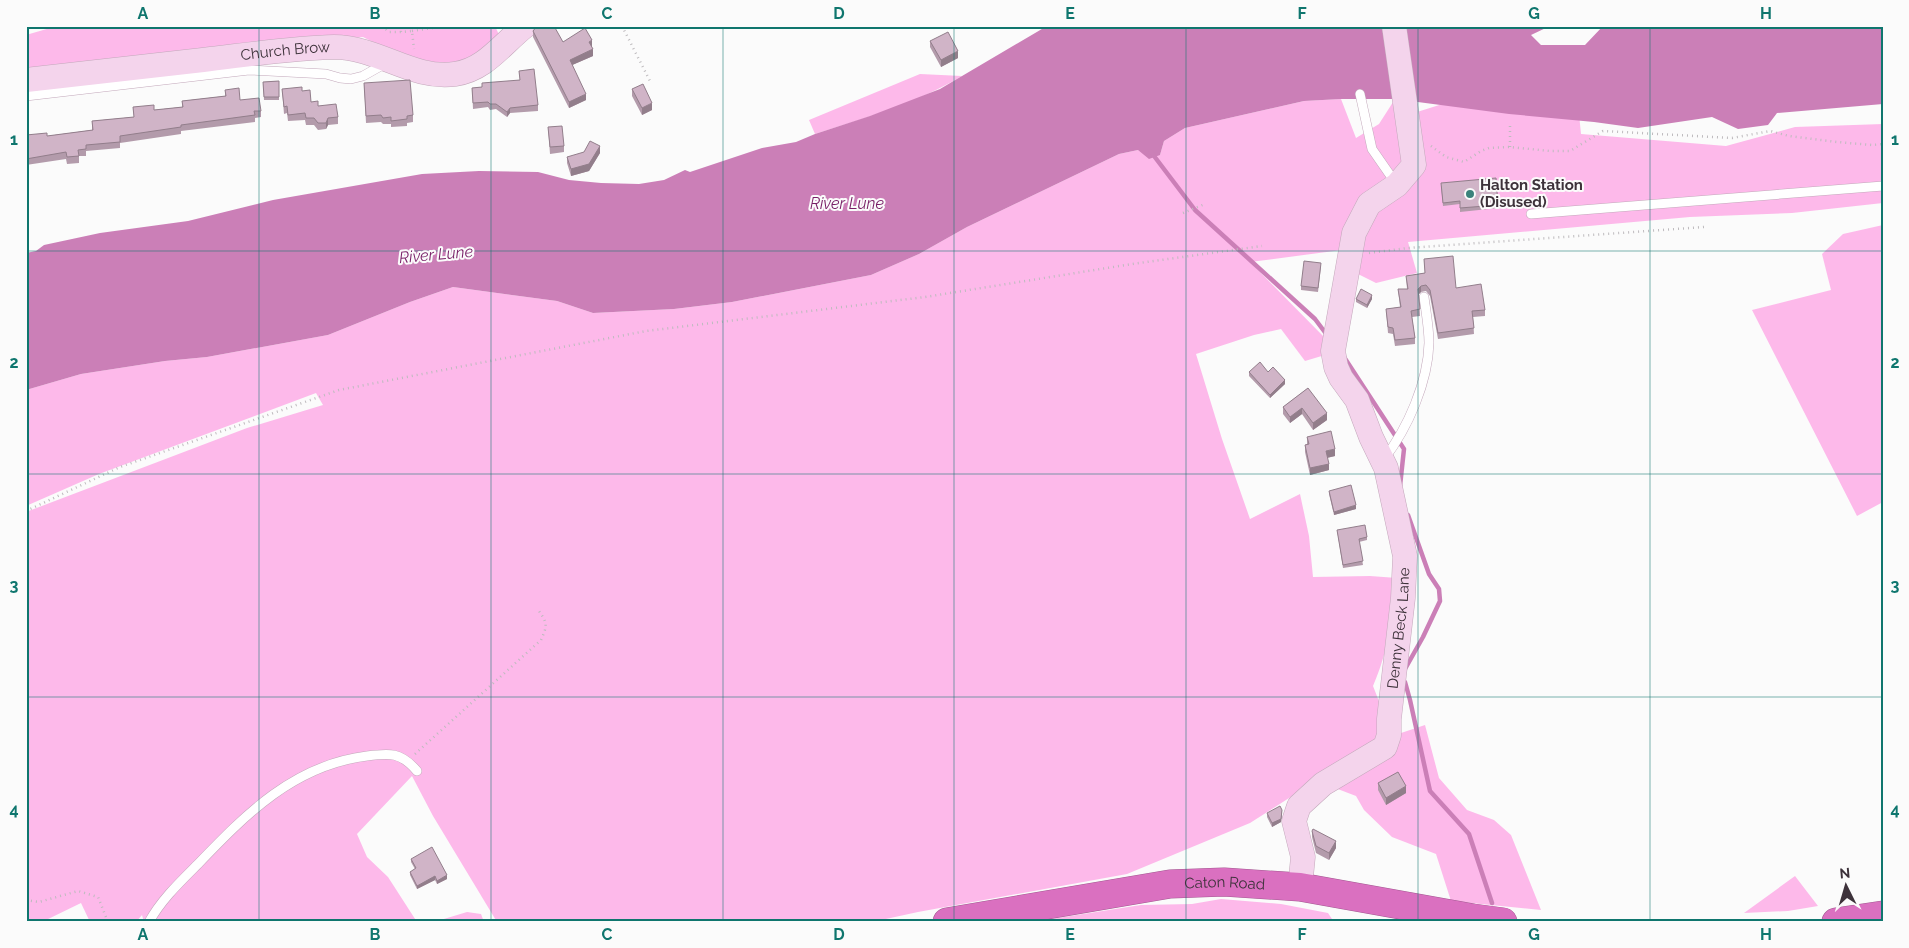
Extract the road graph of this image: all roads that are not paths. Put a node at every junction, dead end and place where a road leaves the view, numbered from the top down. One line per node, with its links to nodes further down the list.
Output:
1 (525, 26): 3 (street, Church Brow)
2 (1394, 26): 7 (street, Denny Beck Lane)
3 (390, 60): 4 (street, Church Brow); 6 (lane)
4 (26, 80)
5 (1360, 94): 7 (lane)
6 (26, 96)
7 (1397, 185): 11 (street, Denny Beck Lane)
8 (1883, 186): 9 (lane)
9 (1531, 214)
10 (1424, 297): 11 (lane)
11 (1387, 456): 13 (street, Denny Beck Lane)
12 (417, 771): 15 (lane)
13 (1300, 887): 16 (highway, Caton Road); 17 (highway, Caton Road)
14 (1883, 915): 18 (highway)
15 (149, 922)
16 (948, 922)
17 (1503, 922)
18 (1836, 922)

